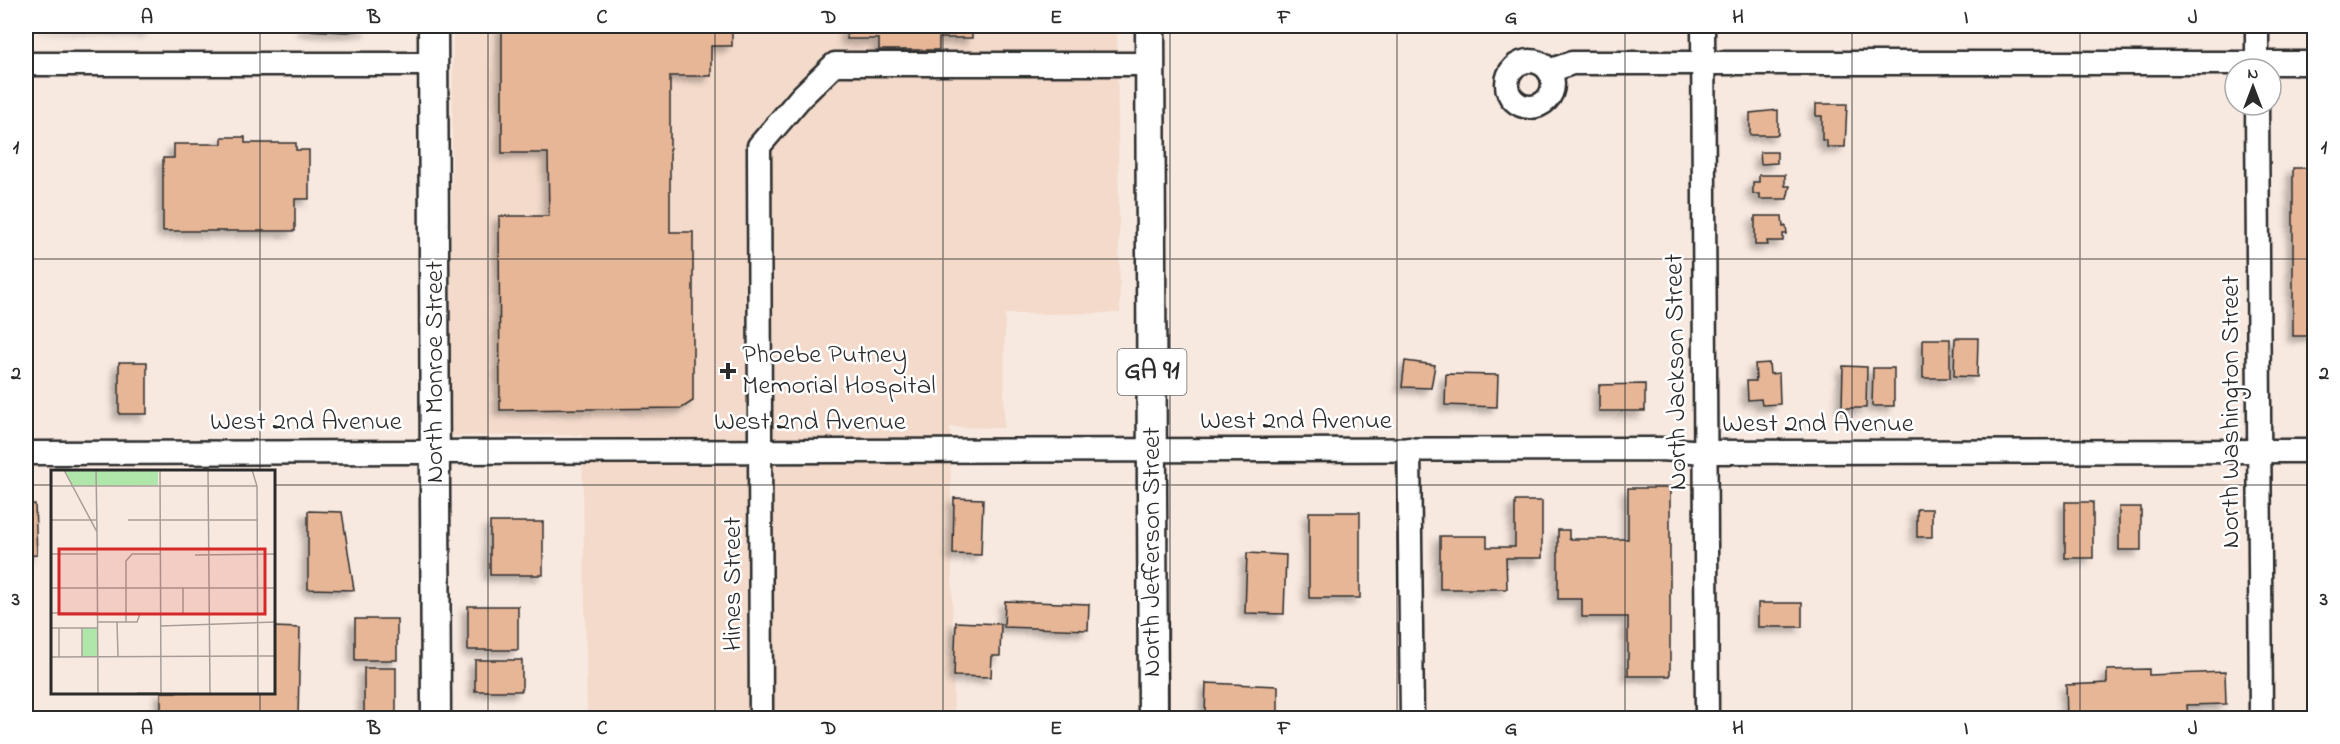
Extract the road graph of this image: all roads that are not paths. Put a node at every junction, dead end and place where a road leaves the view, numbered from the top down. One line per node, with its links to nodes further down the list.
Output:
1 (433, 26): 9 (main road, North Monroe Street)
2 (1150, 26): 10 (main road, North Jefferson Street / GA 91)
3 (1703, 26): 6 (street, North Jackson Street)
4 (2257, 26): 5 (street)
5 (2257, 57)
6 (1703, 63): 12 (street); 13 (street); 21 (street, North Jackson Street)
7 (2314, 63): 11 (street)
8 (26, 64): 9 (street)
9 (434, 64): 16 (main road, North Monroe Street)
10 (1151, 64): 17 (street, Hines Street); 18 (main road, North Jefferson Street / GA 91)
11 (2283, 65)
12 (2223, 66)
13 (1549, 71)
14 (2257, 117): 19 (street, North Washington Street)
15 (1409, 449): 18 (street, West 2nd Avenue); 21 (street, West 2nd Avenue); 26 (street)
16 (435, 450): 17 (street, West 2nd Avenue); 22 (street, West 2nd Avenue); 23 (main road, North Monroe Street)
17 (760, 450): 18 (street, West 2nd Avenue); 24 (street, Hines Street)
18 (1152, 450): 25 (main road, North Jefferson Street / GA 91)
19 (2259, 451): 20 (street, West 2nd Avenue); 21 (street, West 2nd Avenue); 28 (street, North Washington Street)
20 (2314, 451)
21 (1707, 452): 27 (street, North Jackson Street)
22 (26, 453)
23 (436, 718)
24 (761, 718)
25 (1153, 718)
26 (1412, 718)
27 (1707, 718)
28 (2261, 718)

